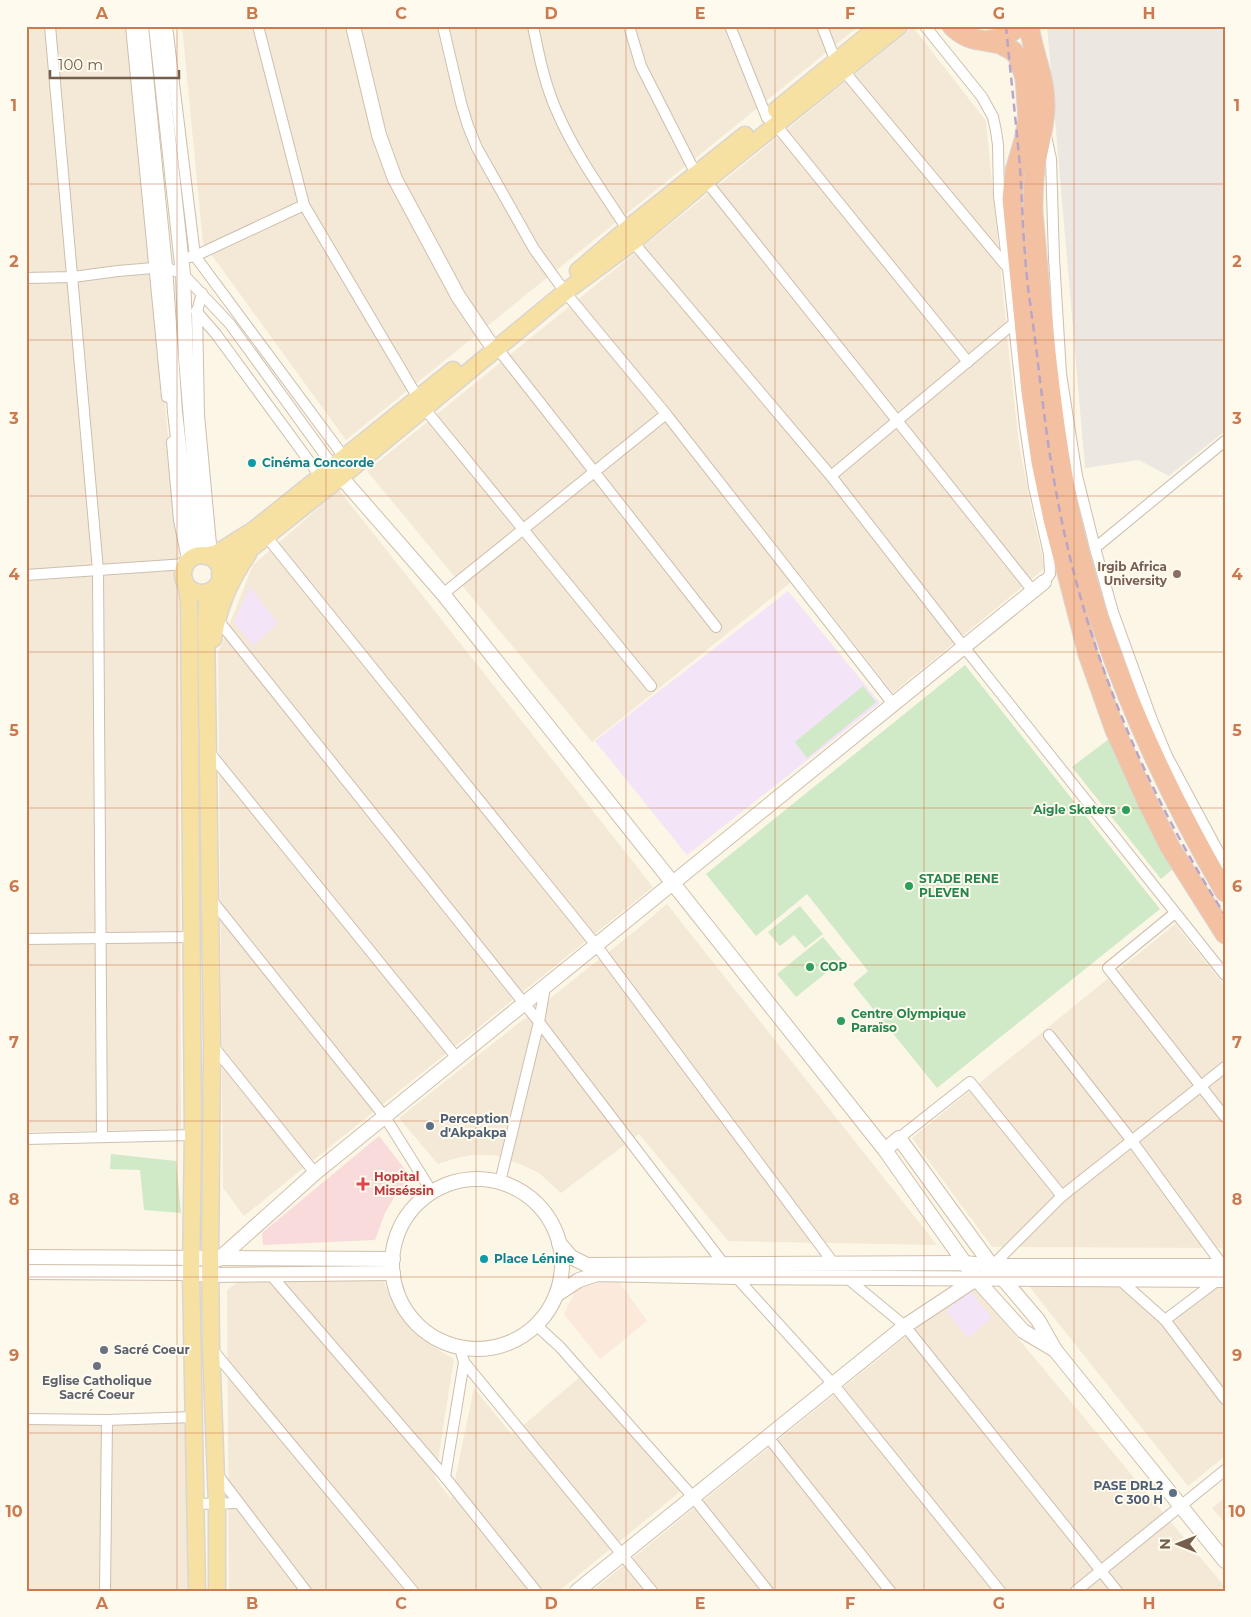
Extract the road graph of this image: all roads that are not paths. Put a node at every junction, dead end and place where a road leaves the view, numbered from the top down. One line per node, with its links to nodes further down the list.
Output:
1 (50, 26): 30 (street)
2 (132, 26): 27 (street)
3 (141, 26): 27 (street)
4 (156, 26): 25 (street)
5 (167, 26): 25 (street)
6 (258, 26): 23 (street)
7 (353, 26): 38 (street)
8 (443, 26): 33 (street)
9 (534, 26): 24 (street)
10 (629, 26): 22 (street)
11 (730, 26): 21 (street)
12 (822, 26): 20 (street)
13 (879, 26): 20 (main road)
14 (899, 26): 20 (main road)
15 (925, 26): 28 (street)
16 (952, 26): 19 (highway)
17 (1018, 26): 19 (highway)
18 (1029, 26): 26 (highway)
19 (984, 41): 70 (highway)
20 (840, 66): 21 (main road); 28 (street)
21 (771, 121): 22 (main road); 39 (street)
22 (701, 177): 24 (main road); 42 (street)
23 (304, 205): 25 (street); 40 (street)
24 (630, 235): 33 (main road); 46 (street)
25 (188, 257): 29 (street); 44 (street)
26 (1045, 259): 49 (street); 67 (highway)
27 (160, 267): 29 (street); 30 (street); 32 (street); 50 (street)
28 (1008, 268): 37 (street)
29 (183, 274): 34 (street); 35 (street)
30 (73, 277): 31 (street); 51 (street)
31 (26, 278)
32 (165, 285): 35 (street); 50 (street)
33 (563, 289): 38 (main road); 41 (street)
34 (202, 293): 36 (street); 44 (street)
35 (184, 296): 36 (street); 50 (street)
36 (197, 312): 44 (street); 50 (street)
37 (1013, 324): 39 (street); 55 (street)
38 (493, 346): 40 (main road); 45 (street)
39 (968, 362): 42 (street)
40 (421, 403): 44 (main road); 47 (street)
41 (666, 414): 45 (street); 63 (street)
42 (898, 421): 46 (street); 55 (street)
43 (1225, 441): 49 (street)
44 (334, 469): 48 (main road); 50 (main road); 57 (street)
45 (594, 472): 47 (street); 59 (street)
46 (831, 476): 60 (street)
47 (523, 529): 57 (street); 62 (street)
48 (260, 541): 52 (main road); 58 (main road); 74 (street)
49 (1095, 548): 65 (street)
50 (198, 559): 51 (street); 52 (main road); 54 (main road)
51 (98, 570): 53 (street); 72 (street)
52 (220, 574): 56 (main road)
53 (26, 575)
54 (187, 586): 56 (main road); 71 (main road)
55 (1039, 586): 60 (street)
56 (208, 592): 61 (main road)
57 (443, 594): 66 (street)
58 (218, 620): 61 (main road); 77 (street)
59 (716, 627)
60 (964, 647): 63 (street); 69 (street)
61 (208, 678): 64 (main road)
62 (650, 686)
63 (893, 704): 66 (street)
64 (208, 751): 68 (main road); 81 (street)
65 (1225, 864)
66 (673, 883): 74 (street); 91 (street)
67 (1225, 892)
68 (210, 897): 80 (main road); 84 (street)
69 (1175, 913): 75 (street); 83 (street)
70 (1225, 934)
71 (191, 937): 72 (street); 86 (main road)
72 (100, 938): 73 (street); 87 (street)
73 (26, 939)
74 (596, 945): 76 (street); 101 (street)
75 (1225, 975)
76 (545, 987): 77 (street); 78 (street)
77 (524, 1004): 78 (street); 81 (street)
78 (539, 1022): 93 (street); 98 (street)
79 (1049, 1035): 90 (street)
80 (212, 1045): 92 (street); 100 (main road)
81 (457, 1058): 84 (street)
82 (1225, 1067): 83 (street)
83 (1201, 1086): 85 (street); 90 (street)
84 (384, 1117): 92 (street); 94 (street)
85 (1225, 1117)
86 (193, 1135): 87 (street); 102 (main road)
87 (102, 1137): 89 (street)
88 (899, 1138): 91 (street); 95 (street); 104 (street)
89 (26, 1139)
90 (1132, 1141): 95 (street); 106 (street)
91 (884, 1150): 99 (street)
92 (315, 1173): 100 (street)
93 (500, 1182): 94 (street); 96 (street)
94 (432, 1192): 103 (street)
95 (1062, 1196): 104 (street)
96 (559, 1243): 98 (street); 113 (street)
97 (26, 1257): 102 (street)
98 (723, 1263): 101 (street)
99 (965, 1263): 101 (street); 104 (street); 111 (street)
100 (213, 1264): 102 (street); 103 (street); 107 (street); 117 (main road)
101 (835, 1265)
102 (191, 1266): 105 (street); 123 (main road)
103 (393, 1266): 107 (street); 118 (street)
104 (992, 1266): 106 (street); 110 (street)
105 (26, 1272)
106 (1223, 1273): 112 (street); 114 (street)
107 (270, 1274): 129 (street)
108 (736, 1277): 109 (street); 113 (street); 121 (street)
109 (847, 1278): 111 (street); 116 (street)
110 (1003, 1278): 111 (street); 112 (street); 119 (street)
111 (976, 1279): 116 (street); 119 (street)
112 (1119, 1279): 114 (street)
113 (556, 1295): 115 (street)
114 (1165, 1320): 122 (street)
115 (536, 1325): 118 (street); 130 (street)
116 (905, 1326): 121 (street); 137 (street)
117 (211, 1348): 128 (main road); 142 (street)
118 (460, 1348): 120 (street)
119 (1055, 1350): 134 (street)
120 (464, 1362): 129 (street); 135 (street)
121 (834, 1384): 126 (street); 148 (street)
122 (1225, 1399)
123 (194, 1417): 125 (street); 132 (main road)
124 (26, 1419): 125 (street)
125 (107, 1420): 138 (street)
126 (768, 1437): 130 (street); 147 (street)
127 (1225, 1470): 134 (street)
128 (216, 1473): 131 (street); 133 (main road)
129 (445, 1477): 143 (street)
130 (692, 1497): 135 (street); 146 (street)
131 (239, 1503): 133 (street); 141 (street)
132 (195, 1504): 133 (street); 139 (main road)
133 (217, 1504): 140 (main road)
134 (1180, 1506): 136 (street); 137 (street)
135 (622, 1554): 144 (street); 145 (street)
136 (1225, 1561)
137 (1101, 1570): 149 (street); 150 (street)
138 (105, 1591)
139 (197, 1591)
140 (217, 1591)
141 (306, 1591)
142 (414, 1591)
143 (536, 1591)
144 (577, 1591)
145 (652, 1591)
146 (768, 1591)
147 (890, 1591)
148 (1000, 1591)
149 (1076, 1591)
150 (1117, 1591)

